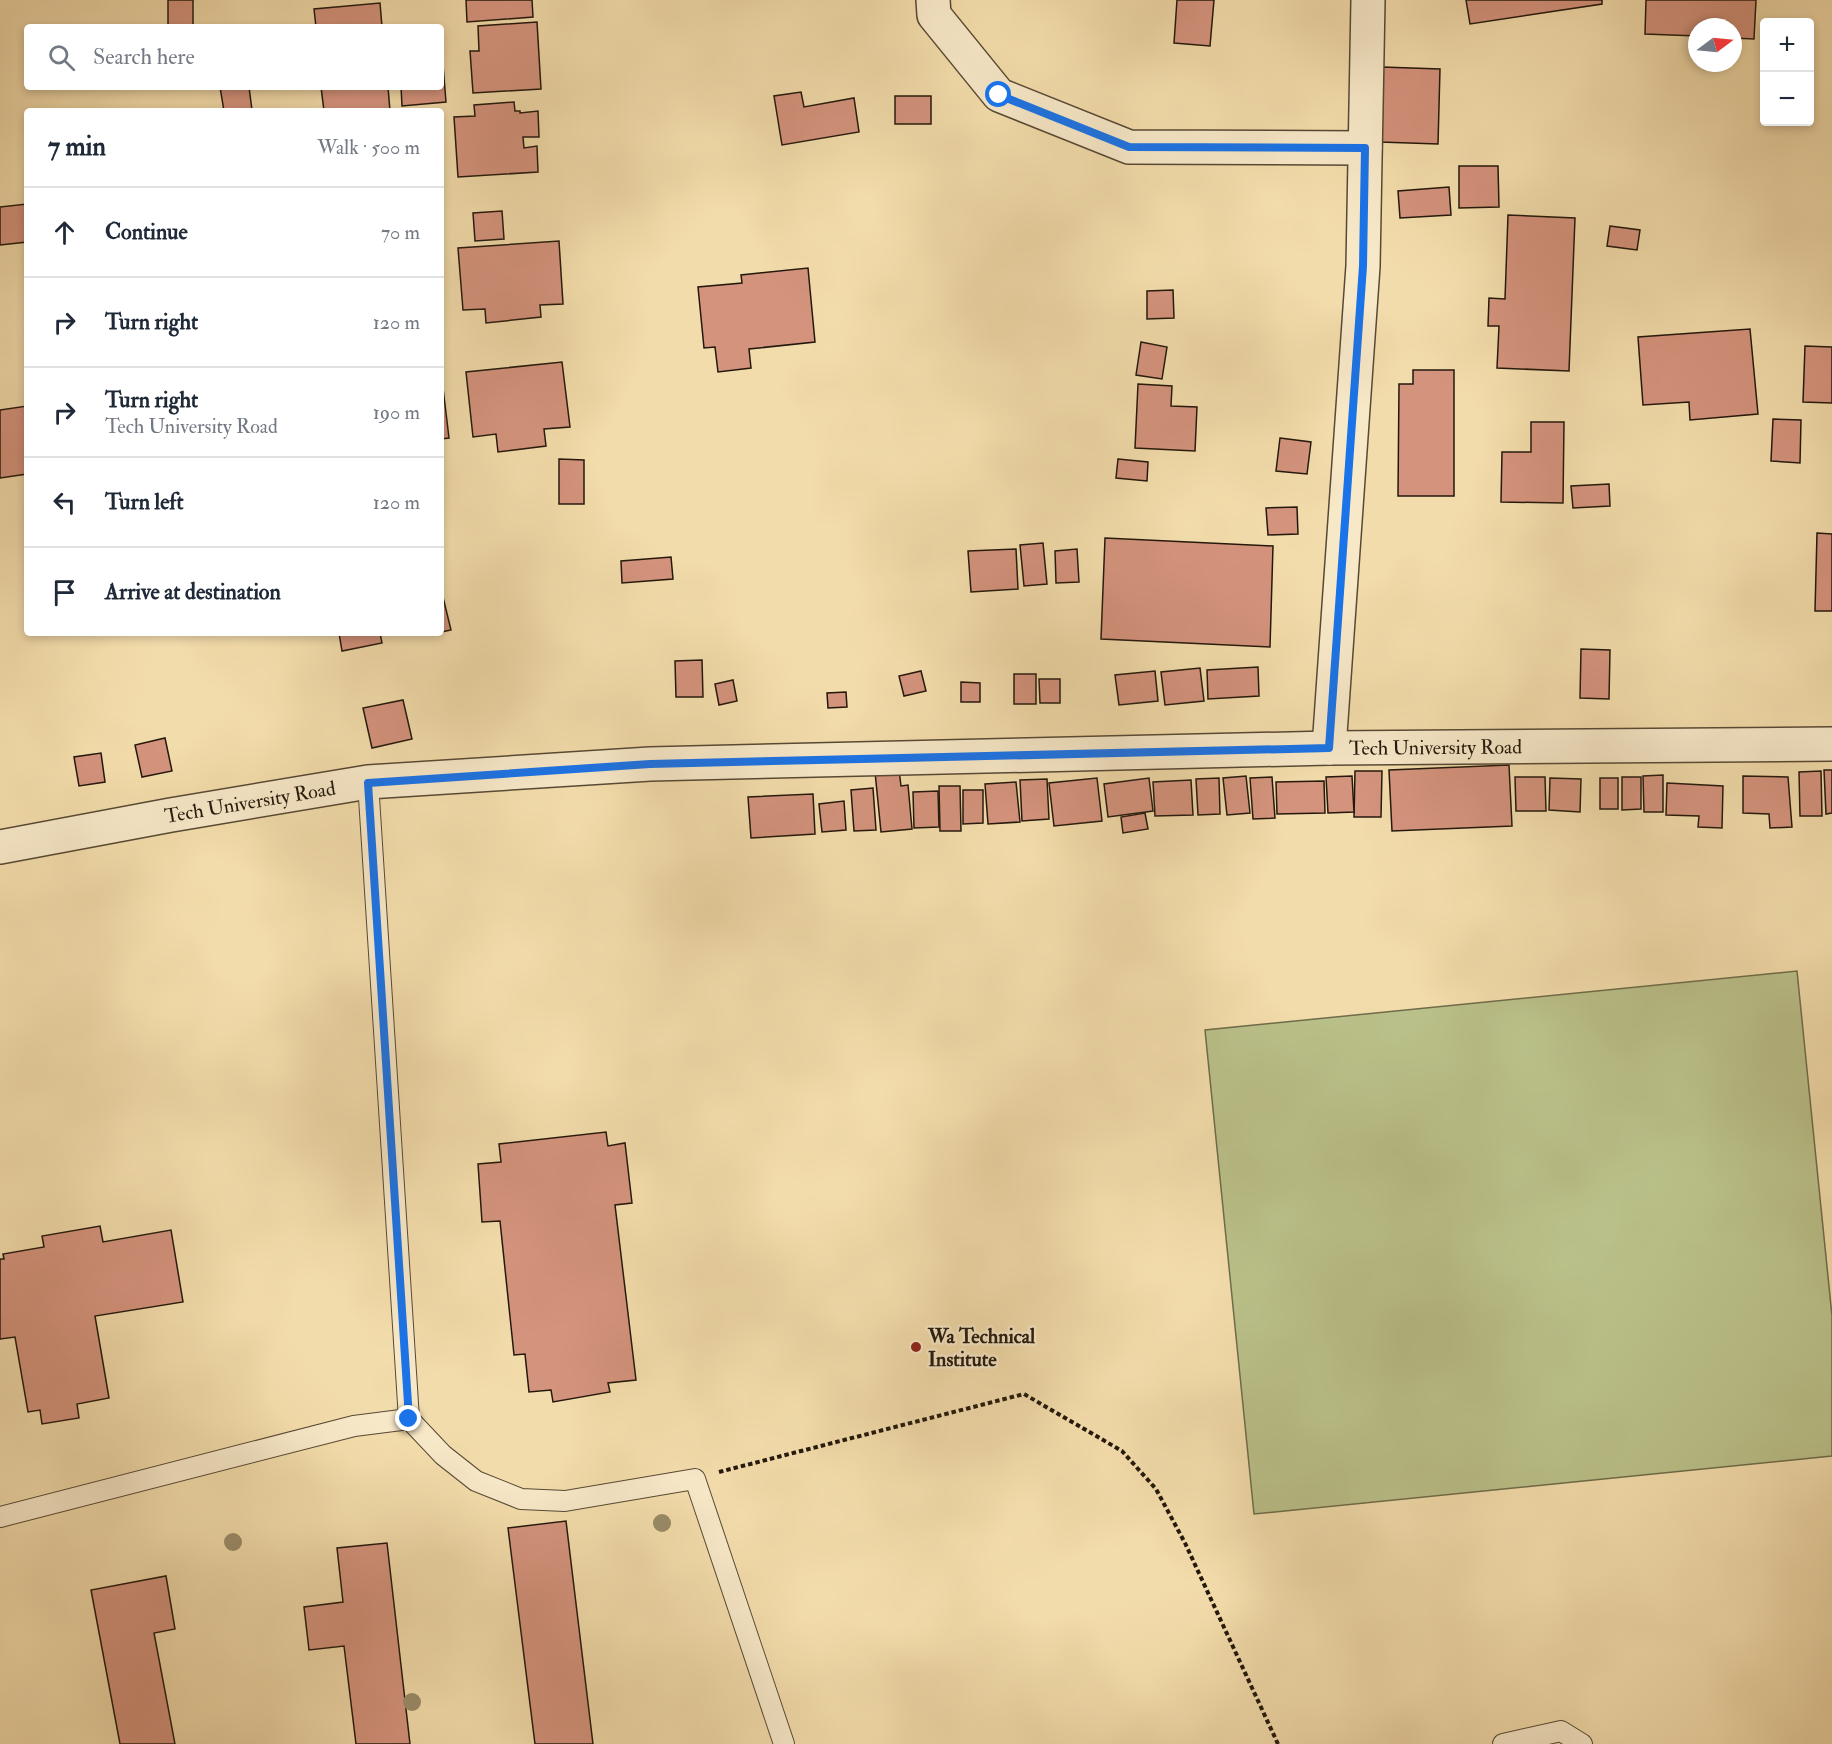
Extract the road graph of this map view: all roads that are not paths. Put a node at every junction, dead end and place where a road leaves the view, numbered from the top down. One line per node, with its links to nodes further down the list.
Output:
1 (933, 0): 3 (street)
2 (1368, 0): 3 (street)
3 (1365, 148): 5 (street)
4 (1832, 744): 5 (street, Tech University Road)
5 (1329, 748): 6 (street, Tech University Road)
6 (368, 783): 7 (street, Tech University Road); 8 (lane)
7 (0, 847)
8 (409, 1419): 9 (lane); 10 (lane)
9 (0, 1517)
10 (784, 1744)
11 (1503, 1744): 12 (lane)
12 (1582, 1744)

